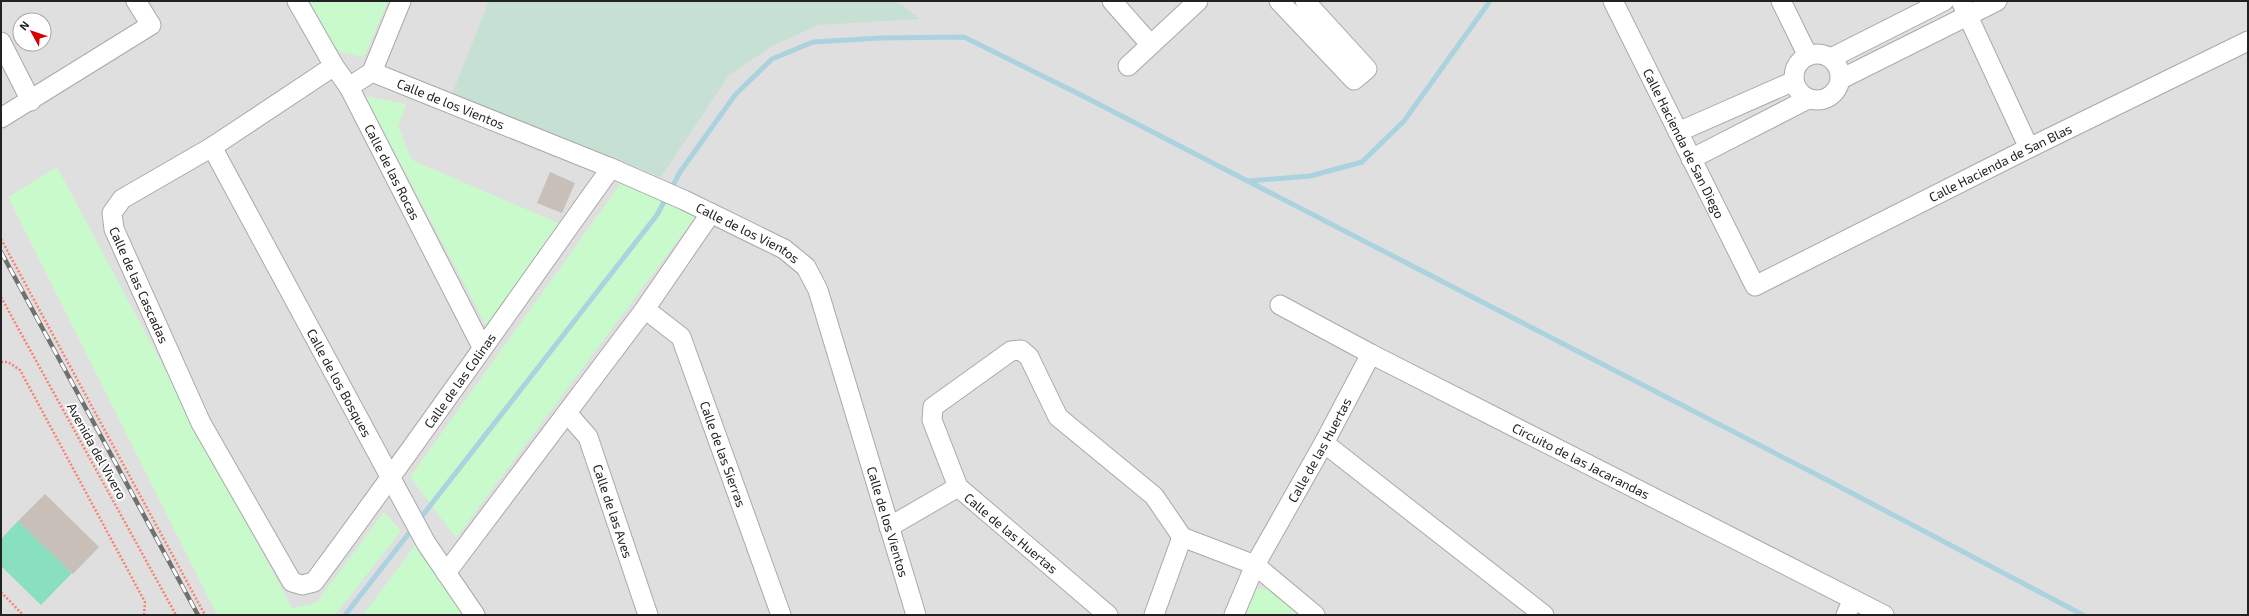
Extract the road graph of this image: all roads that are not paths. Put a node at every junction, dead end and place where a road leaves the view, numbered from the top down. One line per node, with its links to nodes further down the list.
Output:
1 (136, 1): 25 (street)
2 (297, 1): 18 (street, Calle de las Rocas)
3 (401, 1): 20 (street)
4 (1112, 1): 15 (street)
5 (1198, 1): 15 (street)
6 (1279, 1): 7 (street)
7 (1305, 1)
8 (1613, 1): 27 (street, Calle Hacienda de San Diego)
9 (1781, 1): 16 (street)
10 (1944, 1): 17 (street)
11 (1997, 1): 12 (street)
12 (1964, 8): 21 (street); 29 (street)
13 (1, 42): 25 (street)
14 (2248, 42): 29 (street, Calle Hacienda de San Blas)
15 (1150, 44): 19 (street)
16 (1808, 56): 17 (street); 22 (street)
17 (1831, 58): 21 (street)
18 (334, 66): 23 (street, Calle de las Rocas); 28 (street, Calle de las Cascadas)
19 (1128, 66)
20 (372, 72): 23 (street); 31 (street, Calle de los Vientos)
21 (1841, 79): 24 (street)
22 (1794, 81): 24 (street); 27 (street)
23 (350, 87): 36 (street, Calle de las Rocas)
24 (1808, 99): 30 (street)
25 (31, 101): 26 (street)
26 (1, 118)
27 (1678, 132): 30 (street, Calle Hacienda de San Diego)
28 (212, 147): 40 (street, Calle de los Bosques); 46 (street, Calle de las Cascadas)
29 (2029, 148): 33 (street, Calle Hacienda de San Blas)
30 (1691, 159): 33 (street, Calle Hacienda de San Diego)
31 (611, 168): 32 (street, Calle de los Vientos); 36 (street, Calle de las Colinas)
32 (711, 213): 35 (street); 42 (street, Calle de los Vientos)
33 (1755, 286)
34 (1280, 305): 37 (street, Circuito de las Jacarandas)
35 (645, 309): 38 (street); 50 (street, Calle de las Sierras)
36 (482, 347): 40 (street, Calle de las Colinas)
37 (1371, 354): 39 (street, Calle de las Huertas); 47 (street, Circuito de las Jacarandas)
38 (567, 413): 45 (street); 49 (street, Calle de las Aves)
39 (1324, 443): 44 (street, Calle de las Huertas); 56 (street)
40 (391, 479): 45 (street, Calle de los Bosques); 46 (street, Calle de las Colinas)
41 (958, 487): 42 (street); 43 (street, Calle de las Huertas); 52 (street, Calle de las Huertas)
42 (889, 527): 51 (street, Calle de los Vientos)
43 (1182, 537): 44 (street); 53 (street)
44 (1255, 565): 54 (street, Calle de las Huertas); 55 (street)
45 (446, 573): 48 (street, Calle de los Bosques)
46 (302, 585)
47 (1850, 607): 57 (street, Circuito de las Jacarandas)
48 (475, 615)
49 (648, 615)
50 (781, 615)
51 (916, 615)
52 (1108, 615)
53 (1154, 615)
54 (1234, 615)
55 (1315, 615)
56 (1544, 615)
57 (1884, 615)

